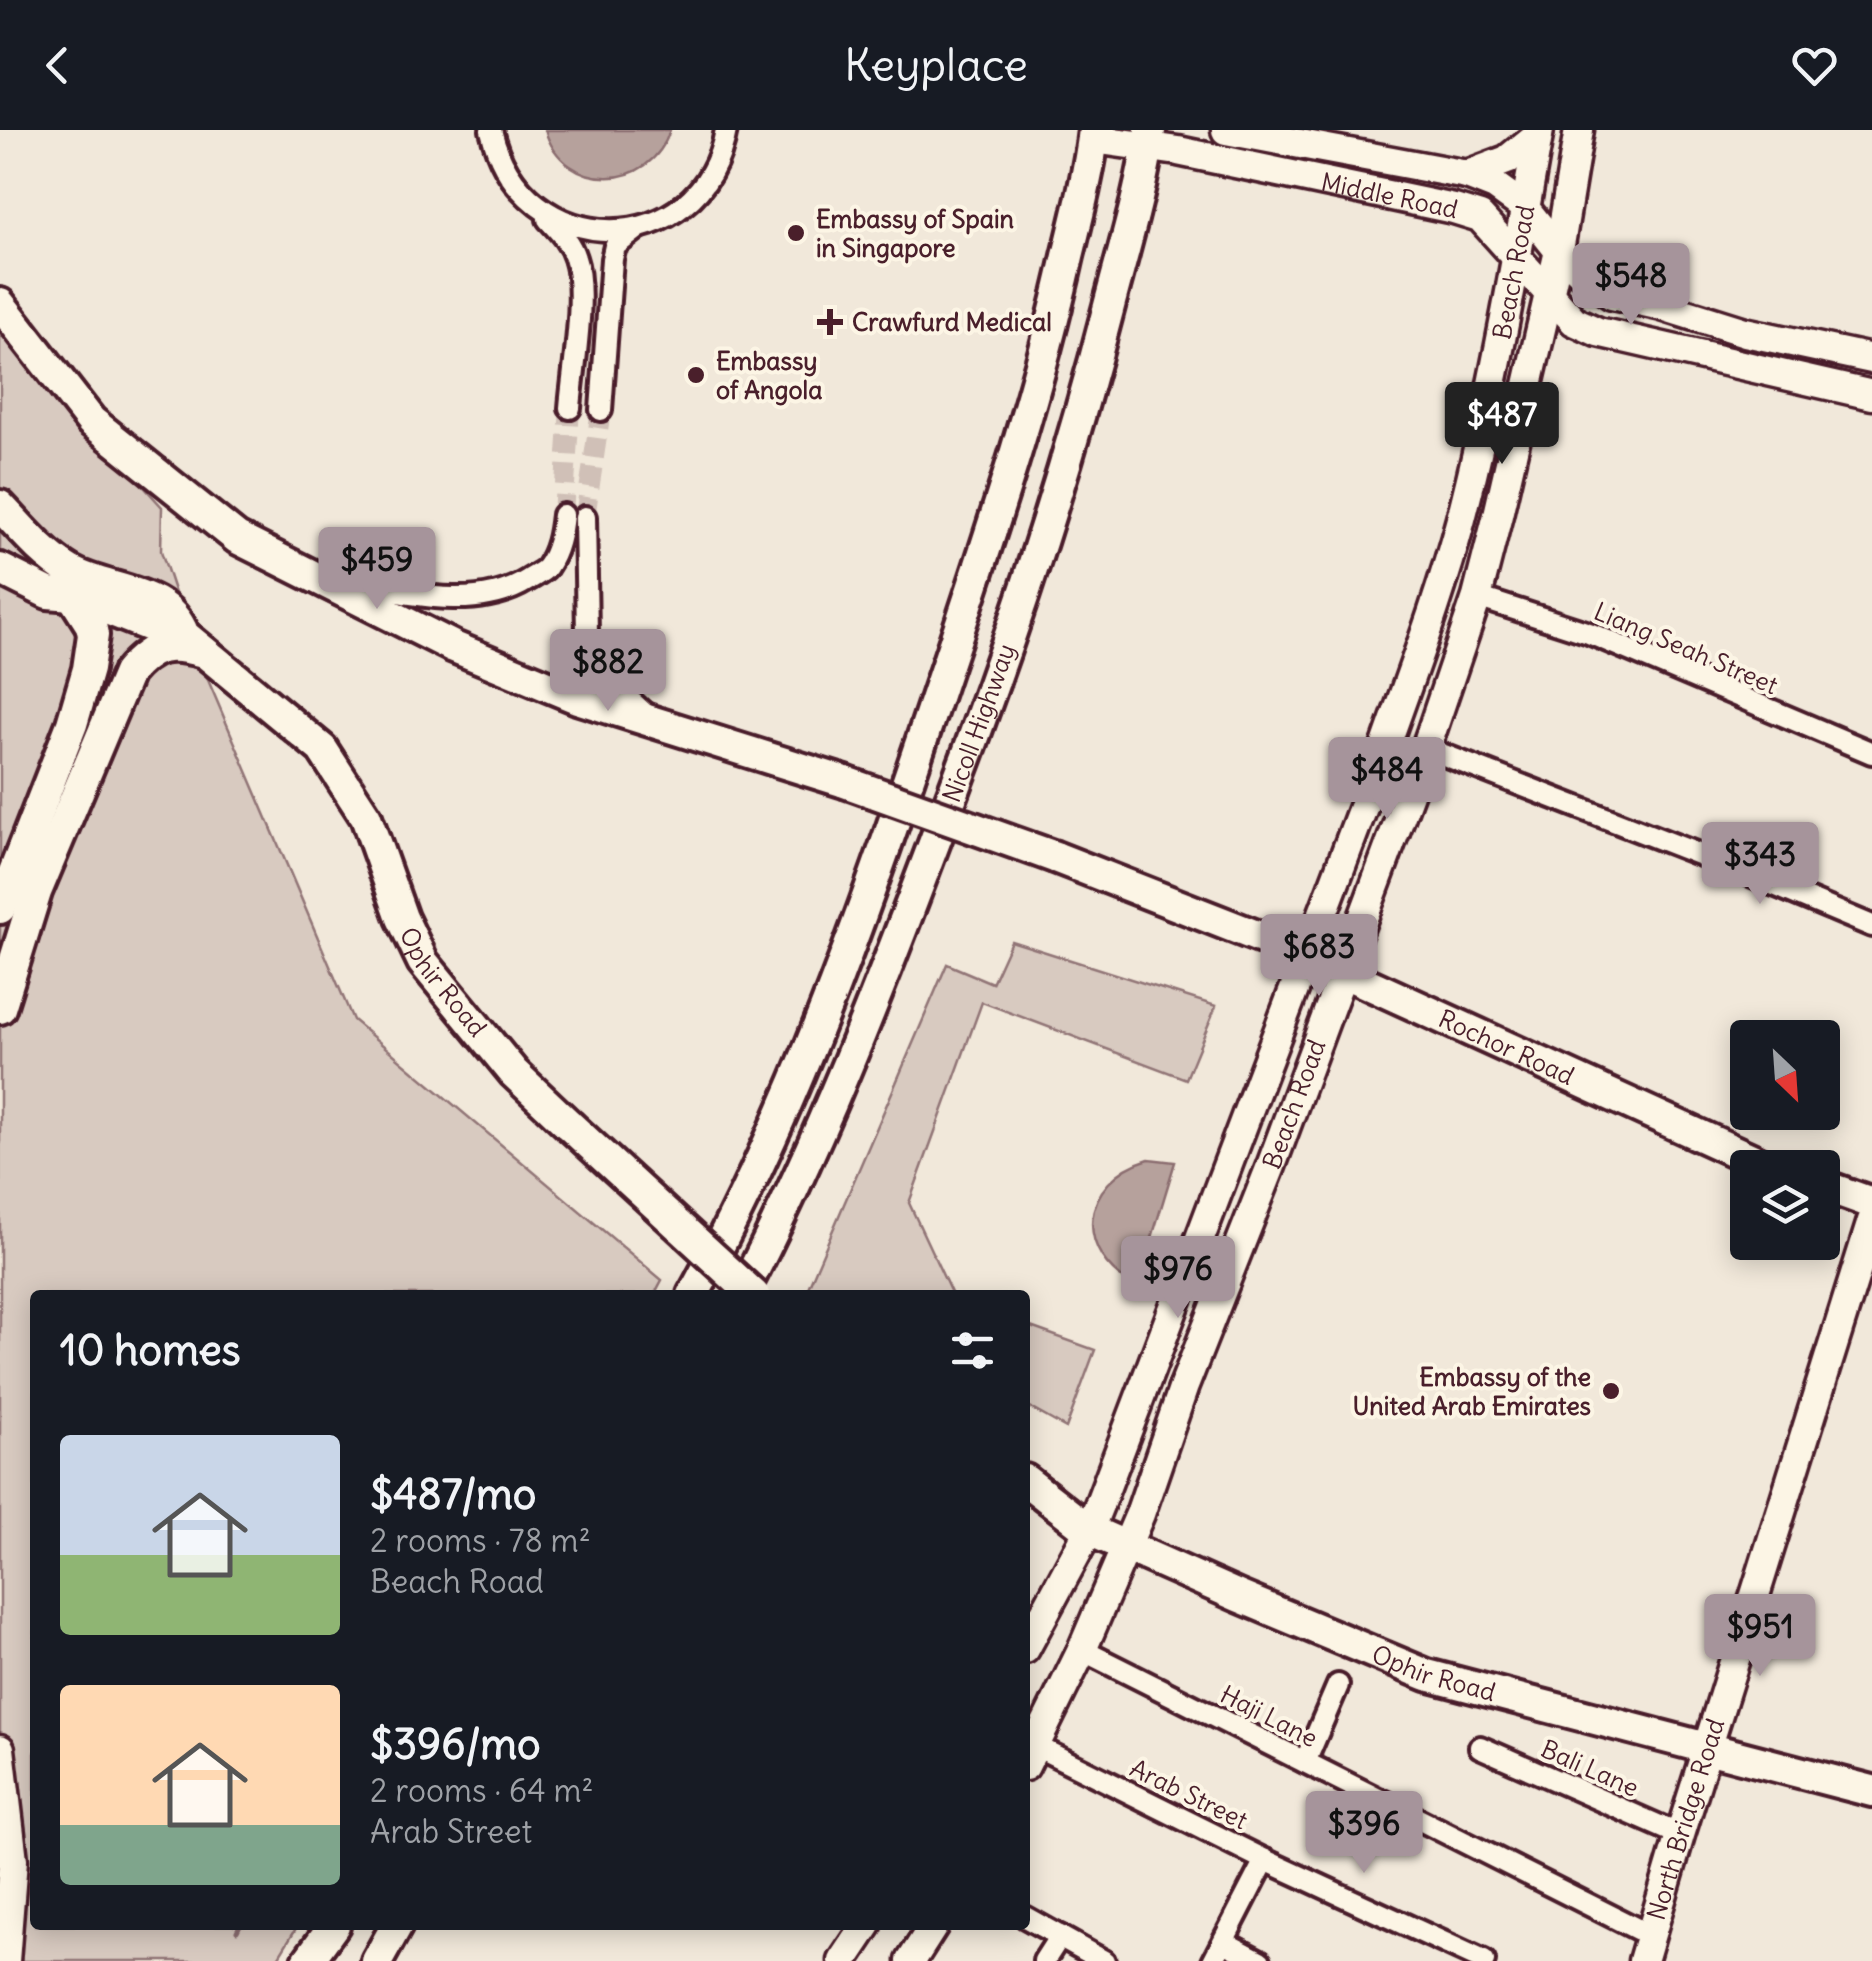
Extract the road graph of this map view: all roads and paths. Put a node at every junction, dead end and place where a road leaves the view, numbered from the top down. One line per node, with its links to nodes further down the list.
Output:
1 (490, 130): 10 (street)
2 (726, 130): 11 (street)
3 (1226, 130): 8 (main road, Middle Road)
4 (1579, 130): 12 (main road, Beach Road)
5 (1538, 132): 8 (main road); 9 (main road, Beach Road)
6 (1094, 134): 7 (main road, Middle Road); 42 (highway, Nicoll Highway)
7 (1149, 138): 13 (main road, Middle Road); 43 (highway, Nicoll Highway)
8 (1468, 175): 9 (main road, Middle Road)
9 (1524, 207): 12 (main road, Middle Road); 13 (main road, Beach Road)
10 (540, 210): 11 (street); 20 (street)
11 (640, 226): 21 (street)
12 (1559, 252): 14 (main road, Beach Road); 18 (main road, Middle Road)
13 (1516, 254): 14 (main road, Middle Road); 35 (main road, Beach Road)
14 (1549, 295): 16 (main road, Middle Road); 17 (main road, Beach Road)
15 (0, 304): 26 (highway, Rochor Road)
16 (1574, 321): 17 (main road); 19 (main road, Middle Road)
17 (1532, 356): 28 (main road, Beach Road)
18 (1872, 359)
19 (1872, 395)
20 (570, 408)
21 (601, 410)
22 (0, 506): 27 (highway)
23 (563, 515): 26 (street)
24 (585, 517): 30 (street)
25 (0, 569): 27 (highway)
26 (321, 578): 30 (highway, Rochor Road)
27 (86, 588): 29 (highway, Ophir Road); 33 (highway)
28 (1477, 597): 31 (main road, Beach Road); 32 (street, Liang Seah Street)
29 (195, 644): 37 (highway); 44 (highway, Ophir Road, bridge)
30 (651, 719): 35 (highway, Rochor Road, bridge)
31 (1426, 748): 34 (street); 36 (main road, Beach Road)
32 (1872, 753)
33 (0, 908)
34 (1872, 926)
35 (1305, 955): 36 (highway, Rochor Road); 46 (main road, Beach Road)
36 (1342, 974): 38 (highway, Rochor Road); 47 (main road, Beach Road)
37 (0, 1008)
38 (1731, 1150)
39 (1840, 1192): 40 (highway)
40 (1872, 1202)
41 (1872, 1221): 53 (main road, North Bridge Road)
42 (696, 1290)
43 (744, 1290)
44 (749, 1290)
45 (1030, 1484): 46 (highway, Ophir Road)
46 (1090, 1530): 47 (highway, Ophir Road); 48 (main road, Beach Road)
47 (1128, 1546): 49 (main road, Beach Road); 53 (highway, Ophir Road)
48 (1030, 1640)
49 (1082, 1650): 54 (main road, Beach Road); 55 (street, Haji Lane)
50 (1338, 1685): 55 (street)
51 (1480, 1746): 57 (street, Bali Lane)
52 (0, 1749): 68 (main road)
53 (1708, 1750): 56 (highway, Ophir Road); 57 (main road, North Bridge Road)
54 (1030, 1756): 58 (street, Arab Street)
55 (1305, 1762): 66 (street, Haji Lane)
56 (1872, 1791)
57 (1680, 1835): 66 (main road, North Bridge Road)
58 (1265, 1860): 67 (street); 77 (street, Arab Street)
59 (1030, 1919): 65 (street)
60 (334, 1930): 69 (highway)
61 (336, 1930): 70 (highway)
62 (394, 1930): 71 (highway)
63 (864, 1930): 72 (main road)
64 (931, 1930): 73 (main road)
65 (1060, 1936): 74 (street); 75 (street)
66 (1646, 1948)
67 (1219, 1952): 76 (street)
68 (6, 1961)
69 (308, 1961)
70 (321, 1961)
71 (376, 1961)
72 (843, 1961)
73 (911, 1961)
74 (1044, 1961)
75 (1104, 1961)
76 (1260, 1961)
77 (1484, 1961)

